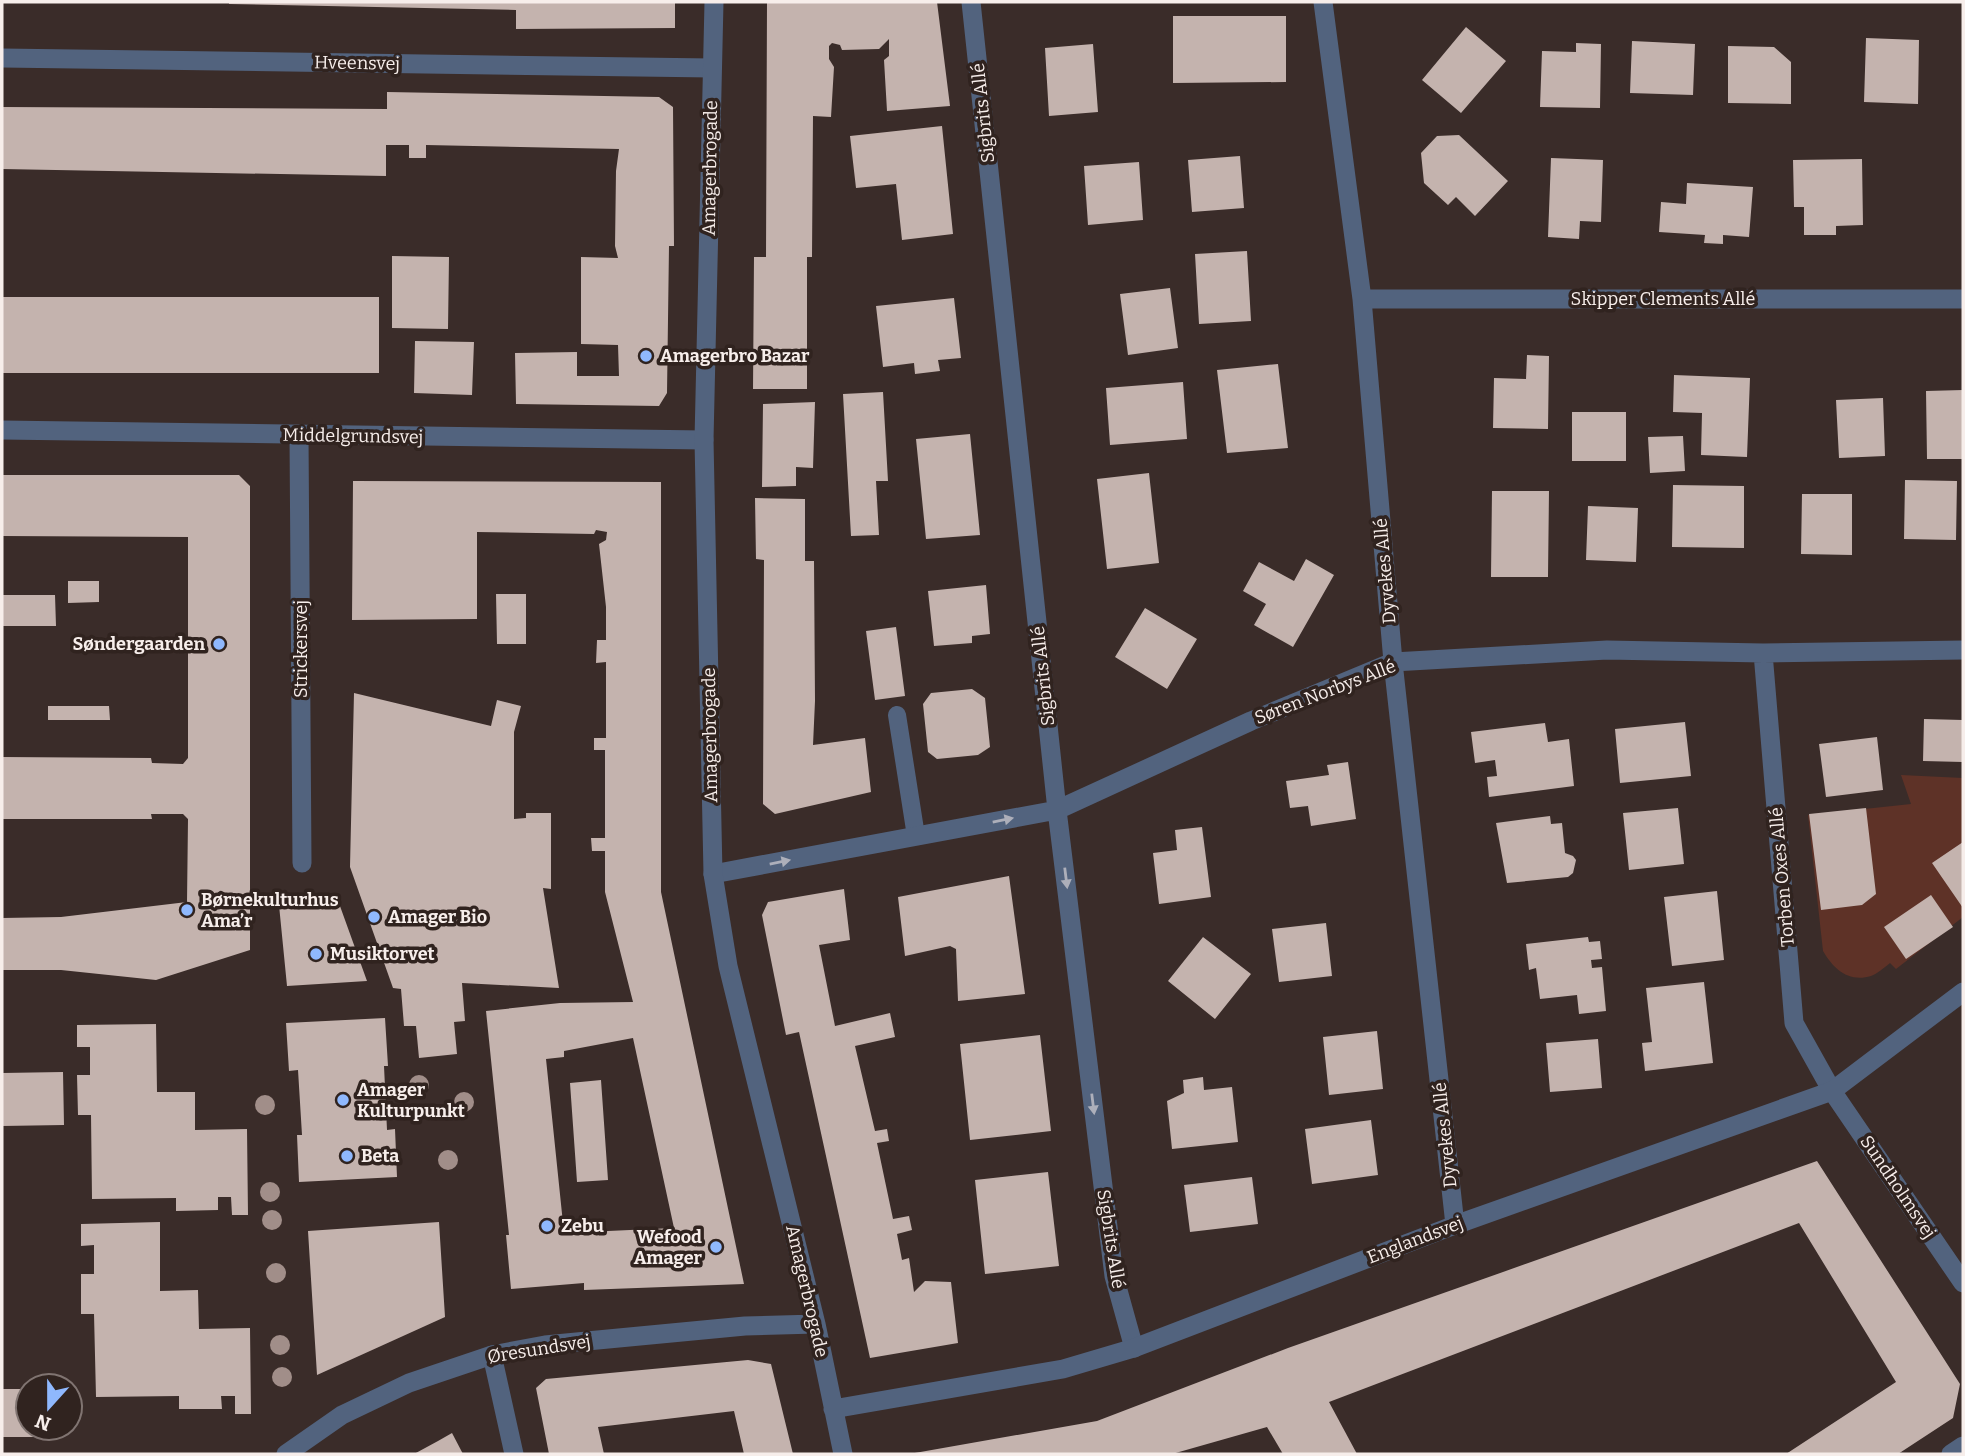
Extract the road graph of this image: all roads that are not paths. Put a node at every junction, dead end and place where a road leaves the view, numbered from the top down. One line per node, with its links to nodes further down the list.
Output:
1 (714, 2): 5 (street, Amagerbrogade)
2 (971, 2): 15 (street, Sigbrits Allé)
3 (1322, 2): 6 (street, Dyvekes Allé)
4 (2, 58): 5 (street, Hveensvej)
5 (712, 68): 10 (street, Amagerbrogade)
6 (1362, 299): 7 (street, Skipper Clements Allé); 13 (street, Dyvekes Allé)
7 (1963, 299)
8 (2, 430): 9 (street, Middelgrundsvej)
9 (299, 435): 10 (street, Middelgrundsvej); 17 (street, Strickersvej)
10 (704, 440): 18 (street, Amagerbrogade)
11 (1963, 650): 12 (street, Søren Norbys Allé)
12 (1763, 653): 13 (street, Søren Norbys Allé); 20 (street, Torben Oxes Allé)
13 (1393, 662): 15 (street, Søren Norbys Allé); 21 (street, Dyvekes Allé)
14 (897, 715): 16 (lane)
15 (1057, 810): 16 (street, Søren Norbys Allé, one-way to 15); 24 (street, Sigbrits Allé, one-way to 24)
16 (916, 836): 18 (street, Søren Norbys Allé, one-way to 16)
17 (302, 863)
18 (713, 874): 23 (street, Amagerbrogade)
19 (1963, 992): 20 (street, Englandsvej)
20 (1832, 1091): 21 (street, Englandsvej); 22 (street, Sundholmsvej)
21 (1455, 1224): 24 (street, Englandsvej)
22 (1963, 1283)
23 (816, 1324): 25 (street, Øresundsvej); 26 (street, Amagerbrogade)
24 (1134, 1348): 26 (street, Englandsvej)
25 (492, 1355): 28 (street, Øresundsvej); 29 (street)
26 (833, 1409): 30 (street, Amagerbrogade)
27 (1963, 1446): 31 (street)
28 (286, 1454)
29 (514, 1454)
30 (843, 1454)
31 (1951, 1454)

